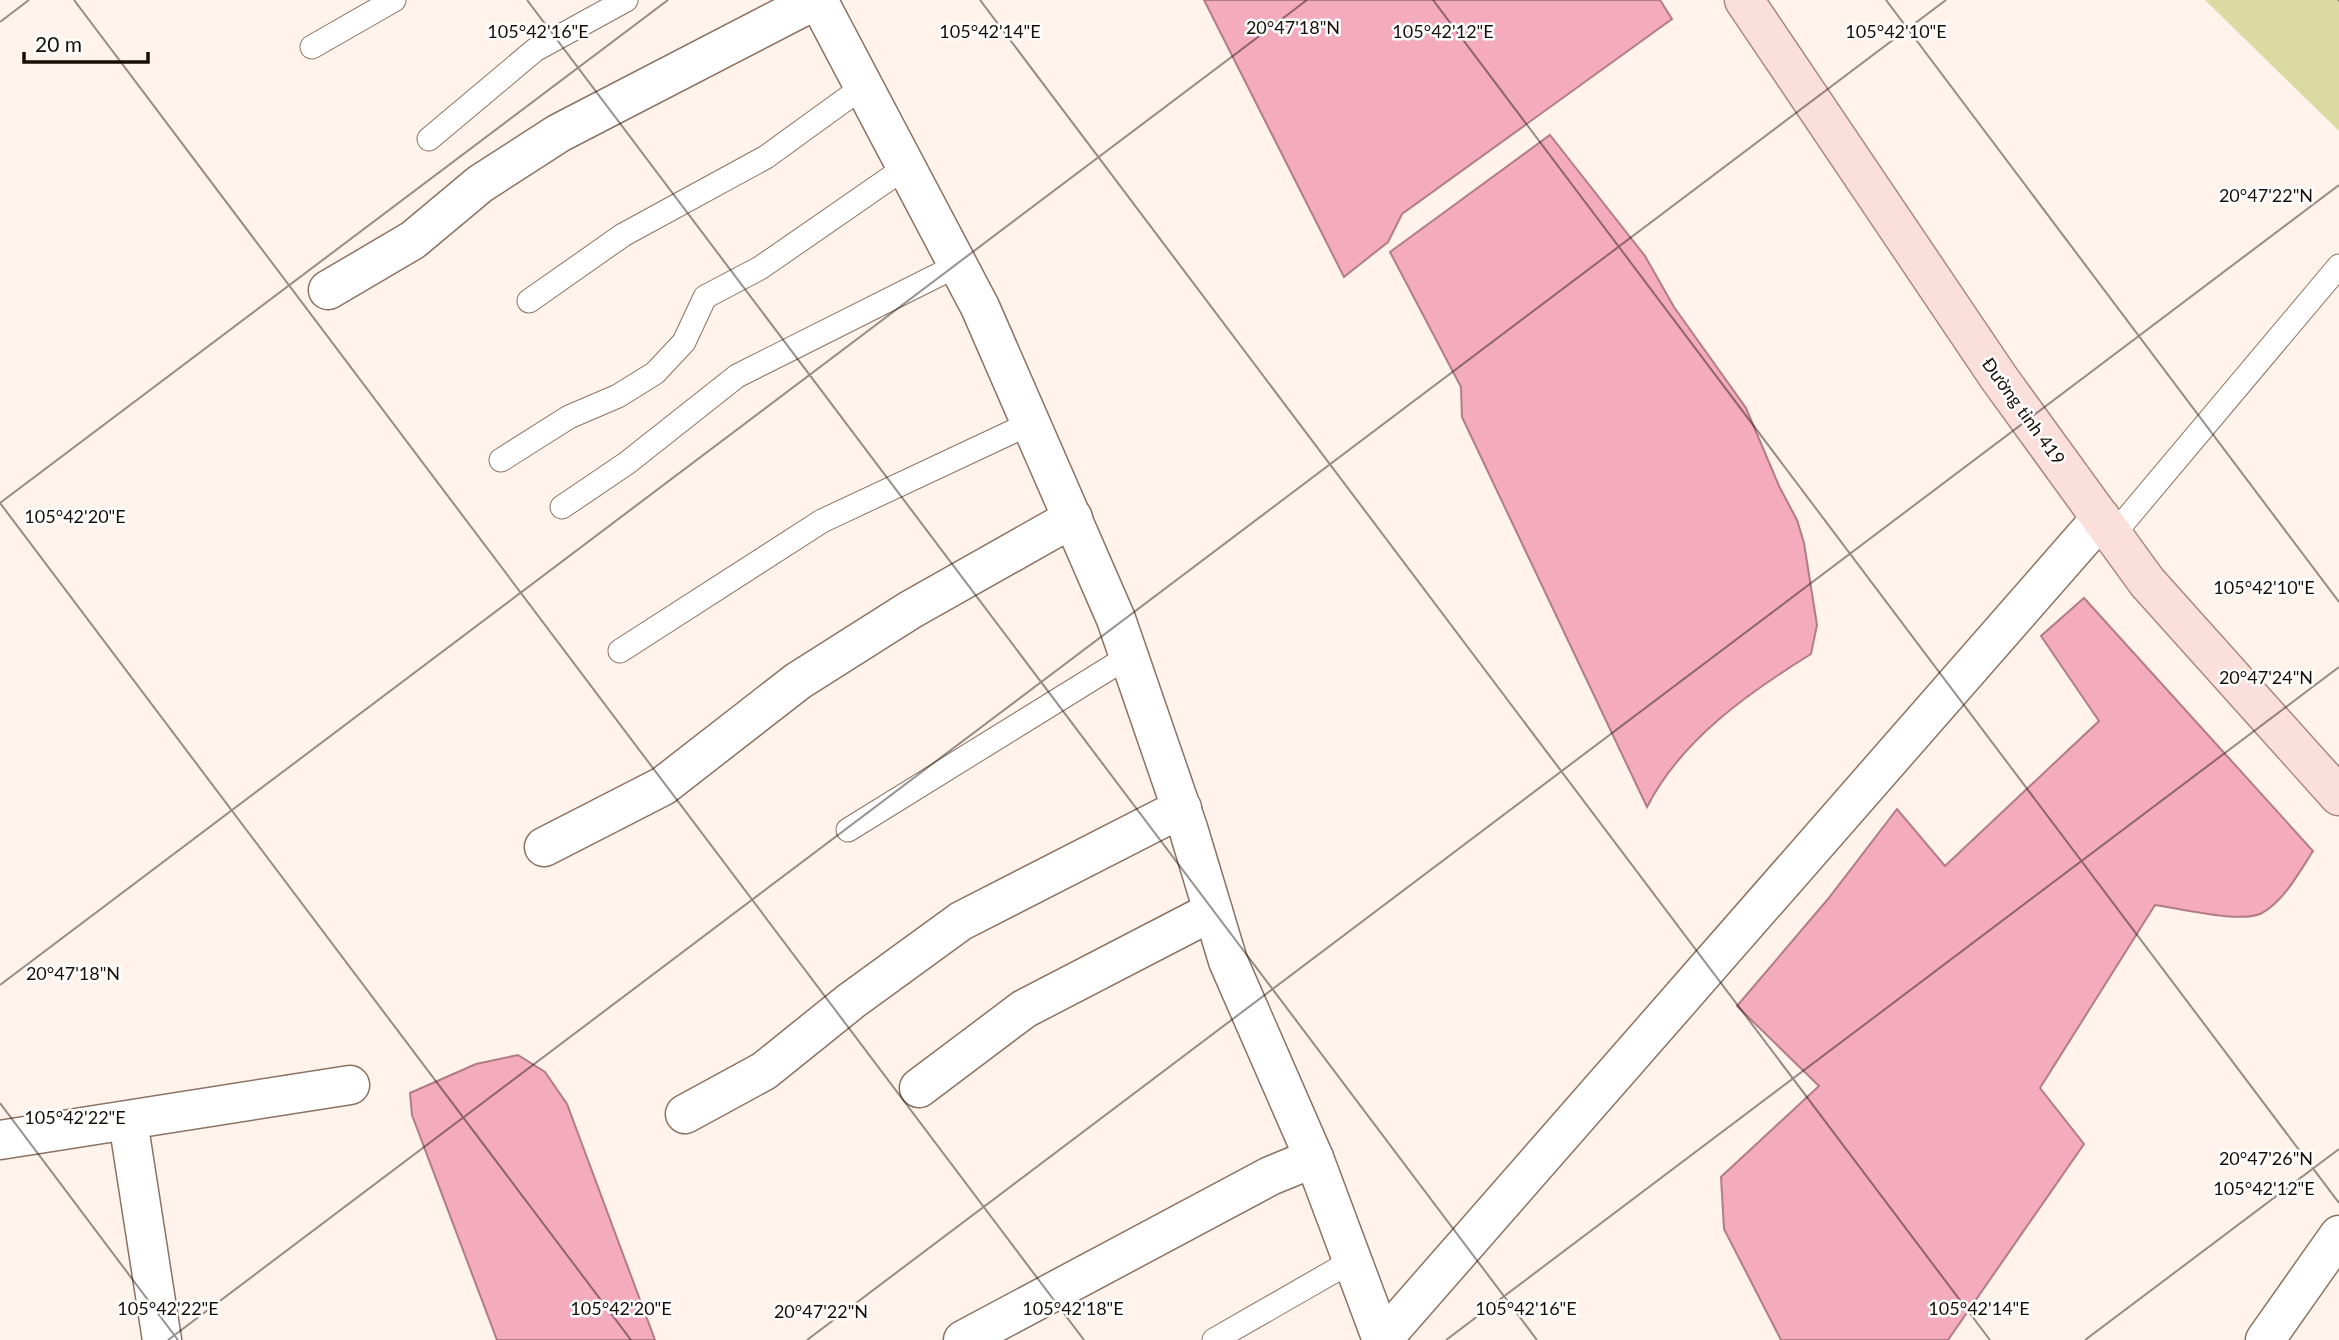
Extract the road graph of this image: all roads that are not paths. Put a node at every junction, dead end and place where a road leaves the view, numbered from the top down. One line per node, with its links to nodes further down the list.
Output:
1 (394, 0): 5 (lane)
2 (626, 0): 7 (lane)
3 (817, 0): 6 (street); 11 (street)
4 (1744, 0): 17 (main road, Đường tỉnh 419)
5 (312, 47)
6 (864, 86): 8 (street); 12 (lane)
7 (429, 139)
8 (906, 167): 9 (street); 14 (lane)
9 (958, 265): 13 (street); 15 (lane)
10 (2339, 266): 17 (lane)
11 (328, 290)
12 (529, 301)
13 (1031, 423): 16 (street); 18 (lane)
14 (501, 460)
15 (562, 507)
16 (1073, 519): 19 (street); 23 (street)
17 (2107, 527): 20 (main road, Đường tỉnh 419); 36 (street)
18 (621, 651)
19 (1129, 656): 21 (street); 22 (lane)
20 (2339, 796)
21 (1182, 808): 24 (street); 27 (street)
22 (848, 831)
23 (544, 847)
24 (1213, 911): 26 (street); 30 (street)
25 (350, 1085): 28 (street)
26 (919, 1088)
27 (685, 1114)
28 (128, 1121): 29 (street); 33 (street)
29 (0, 1140)
30 (1314, 1158): 32 (street); 34 (street)
31 (2339, 1235): 37 (street)
32 (1350, 1262): 35 (lane); 36 (street)
33 (162, 1340)
34 (963, 1340)
35 (1214, 1340)
36 (1382, 1340)
37 (2265, 1340)

